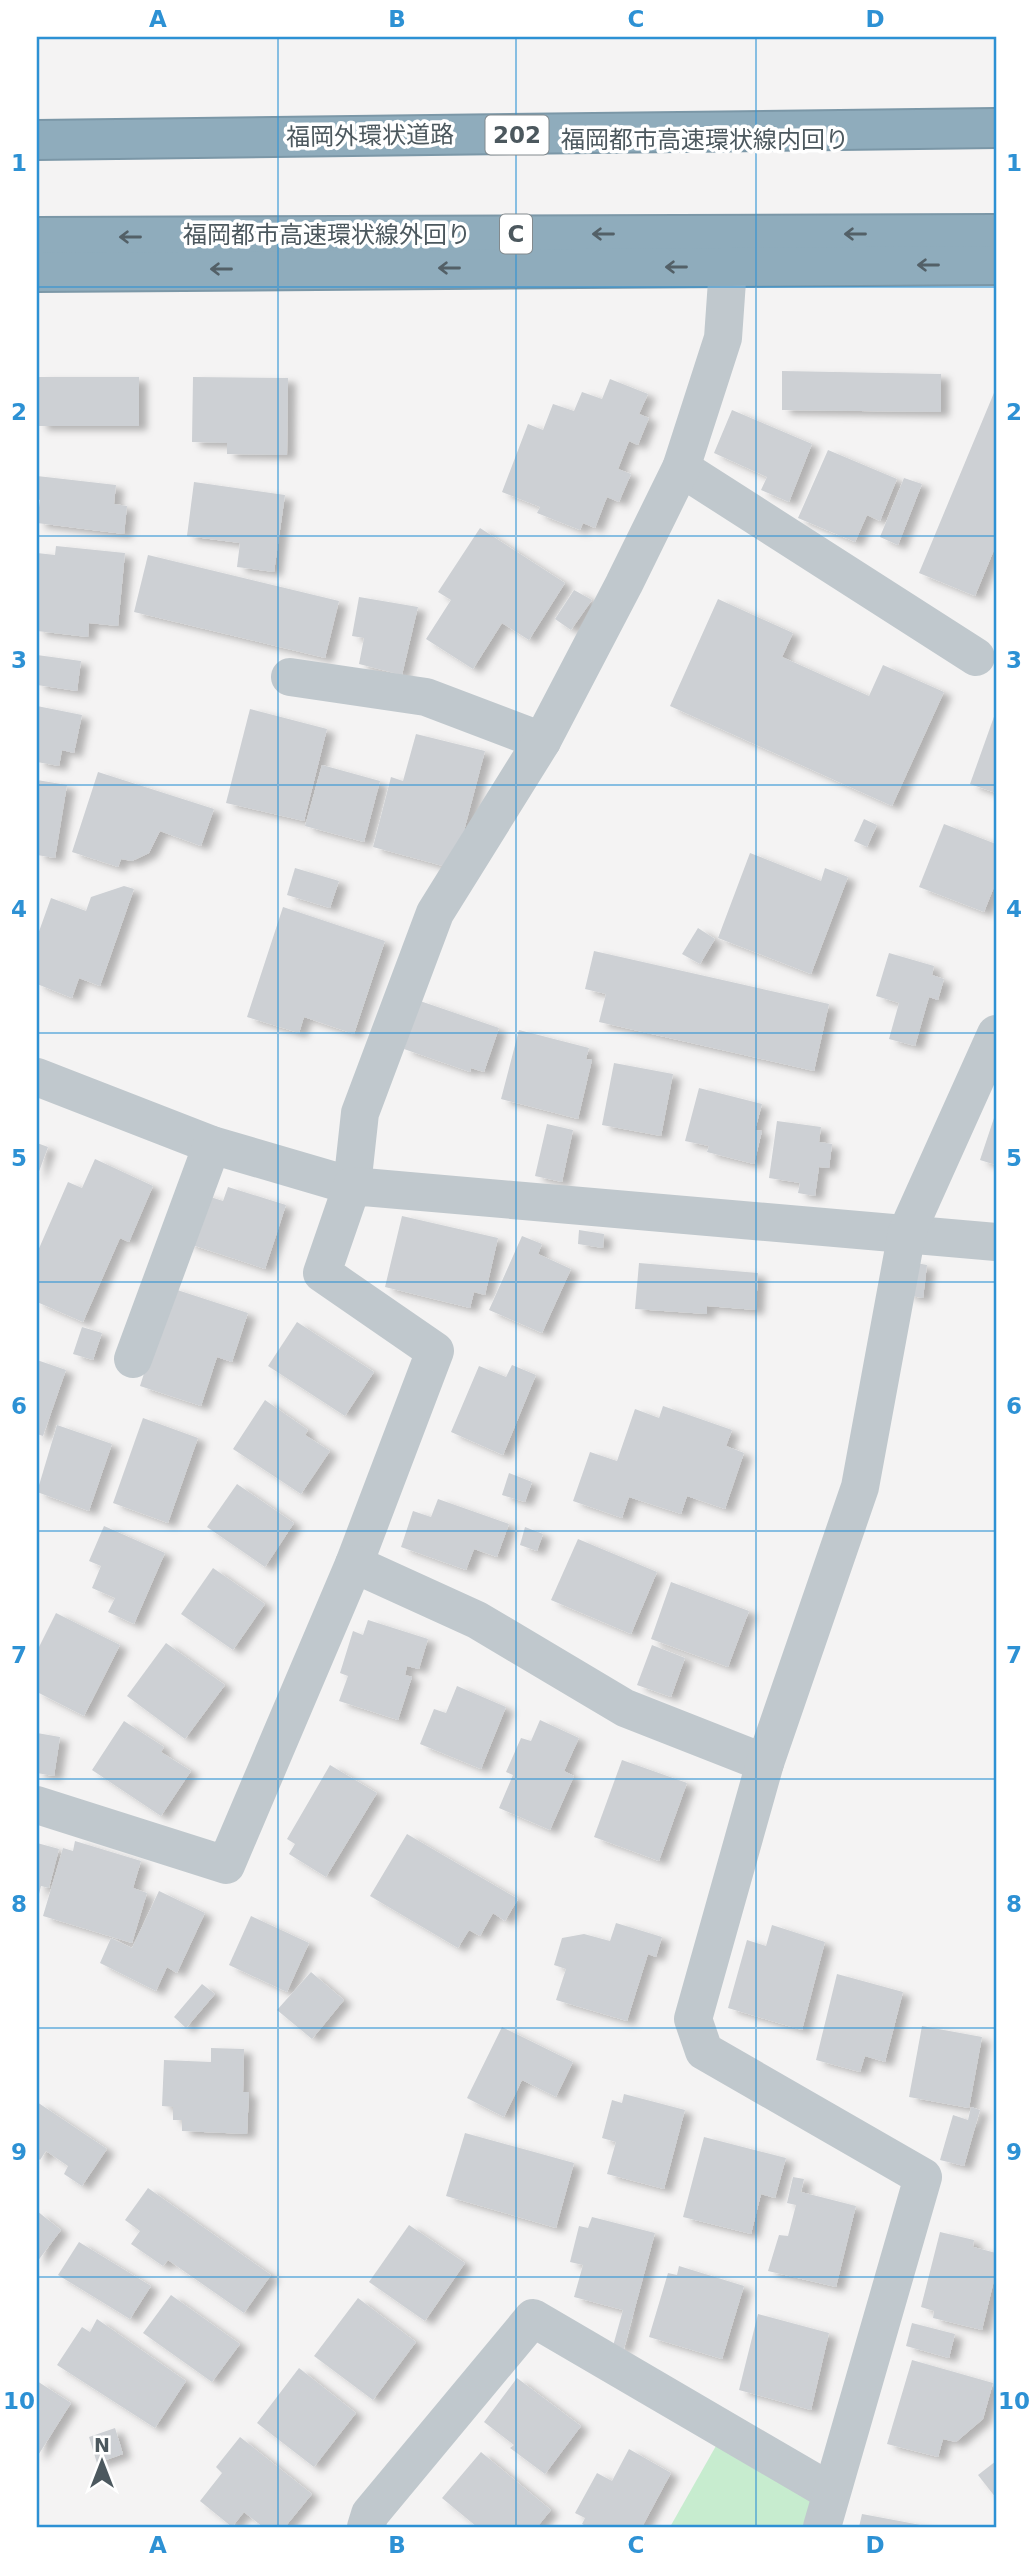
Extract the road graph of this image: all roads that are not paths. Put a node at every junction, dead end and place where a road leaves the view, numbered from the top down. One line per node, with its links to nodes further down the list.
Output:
1 (996, 128): 3 (highway, 福岡外環状道路 / 202)
2 (996, 140): 3 (highway, 福岡都市高速環状線内回り)
3 (37, 141)
4 (996, 234): 5 (highway, 福岡都市高速環状線外回り / C, one-way to 5)
5 (37, 237)
6 (996, 265): 7 (highway, one-way to 7)
7 (729, 267): 8 (highway, one-way to 8); 9 (street)
8 (37, 272)
9 (681, 468): 10 (street); 12 (street)
10 (976, 657)
11 (290, 677): 12 (street)
12 (542, 741): 16 (street)
13 (996, 1034): 17 (street)
14 (37, 1077): 15 (street)
15 (212, 1145): 16 (street); 19 (street)
16 (352, 1186): 17 (street); 20 (street)
17 (907, 1232): 18 (street); 21 (street)
18 (996, 1242)
19 (133, 1359)
20 (354, 1564): 21 (street); 22 (street)
21 (765, 1763): 23 (street)
22 (37, 1805)
23 (826, 2510): 24 (street)
24 (366, 2527)

